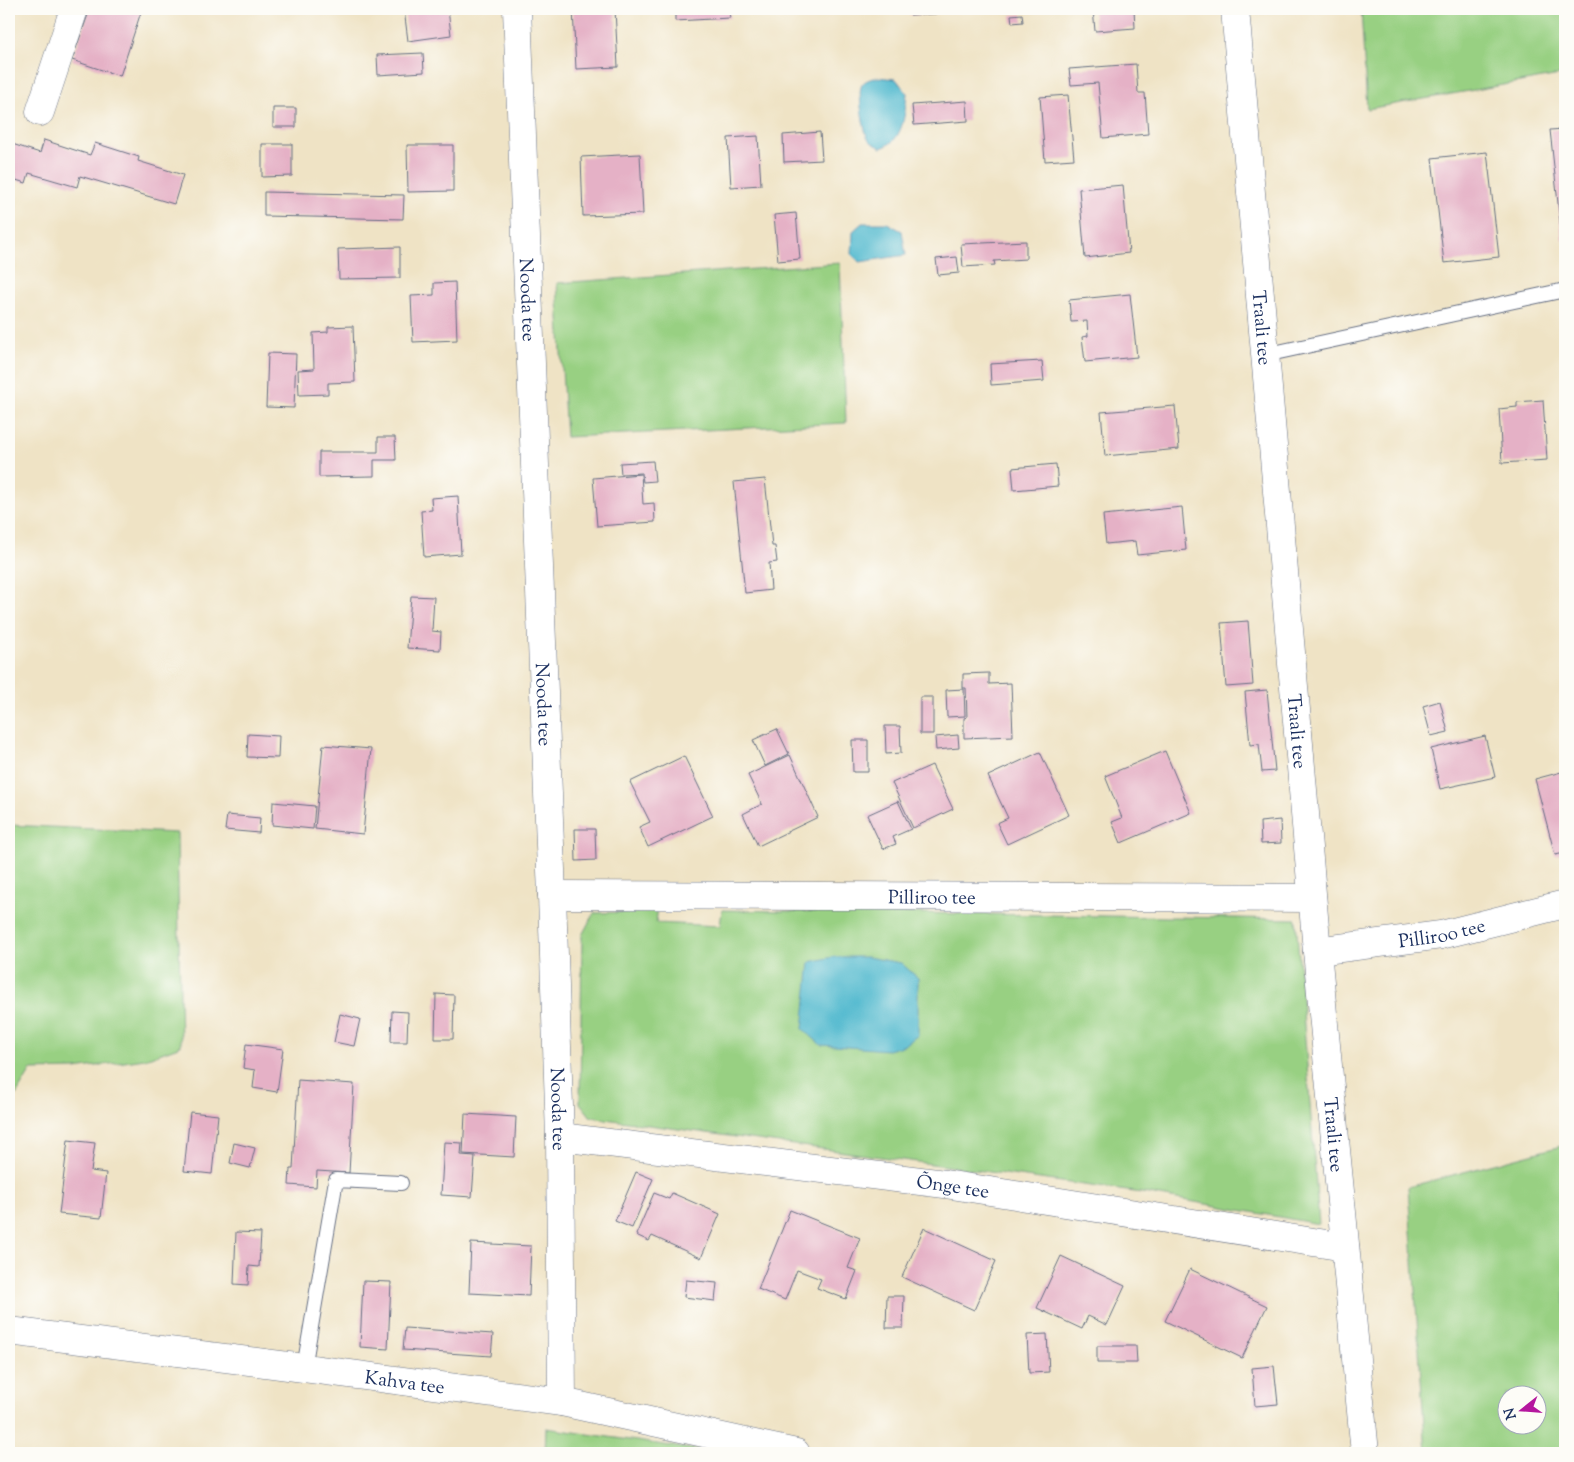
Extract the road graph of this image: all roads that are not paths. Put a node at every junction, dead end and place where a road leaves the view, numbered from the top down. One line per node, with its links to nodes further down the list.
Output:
1 (74, 9): 4 (street)
2 (517, 9): 7 (street, Nooda tee)
3 (1235, 9): 6 (street, Traali tee)
4 (40, 112)
5 (1565, 290): 6 (lane)
6 (1266, 355): 8 (street, Traali tee)
7 (552, 895): 8 (street, Pilliroo tee); 11 (street, Nooda tee)
8 (1312, 898): 10 (street, Traali tee)
9 (1565, 904): 10 (street, Pilliroo tee)
10 (1317, 951): 13 (street, Traali tee)
11 (560, 1136): 13 (street, Õnge tee); 16 (street, Nooda tee)
12 (401, 1183): 15 (lane)
13 (1345, 1247): 19 (street, Traali tee)
14 (9, 1332): 15 (street, Kahva tee)
15 (304, 1368): 16 (street, Kahva tee)
16 (562, 1402): 17 (street, Kahva tee)
17 (752, 1449): 18 (street, Kahva tee)
18 (796, 1453)
19 (1365, 1453)

